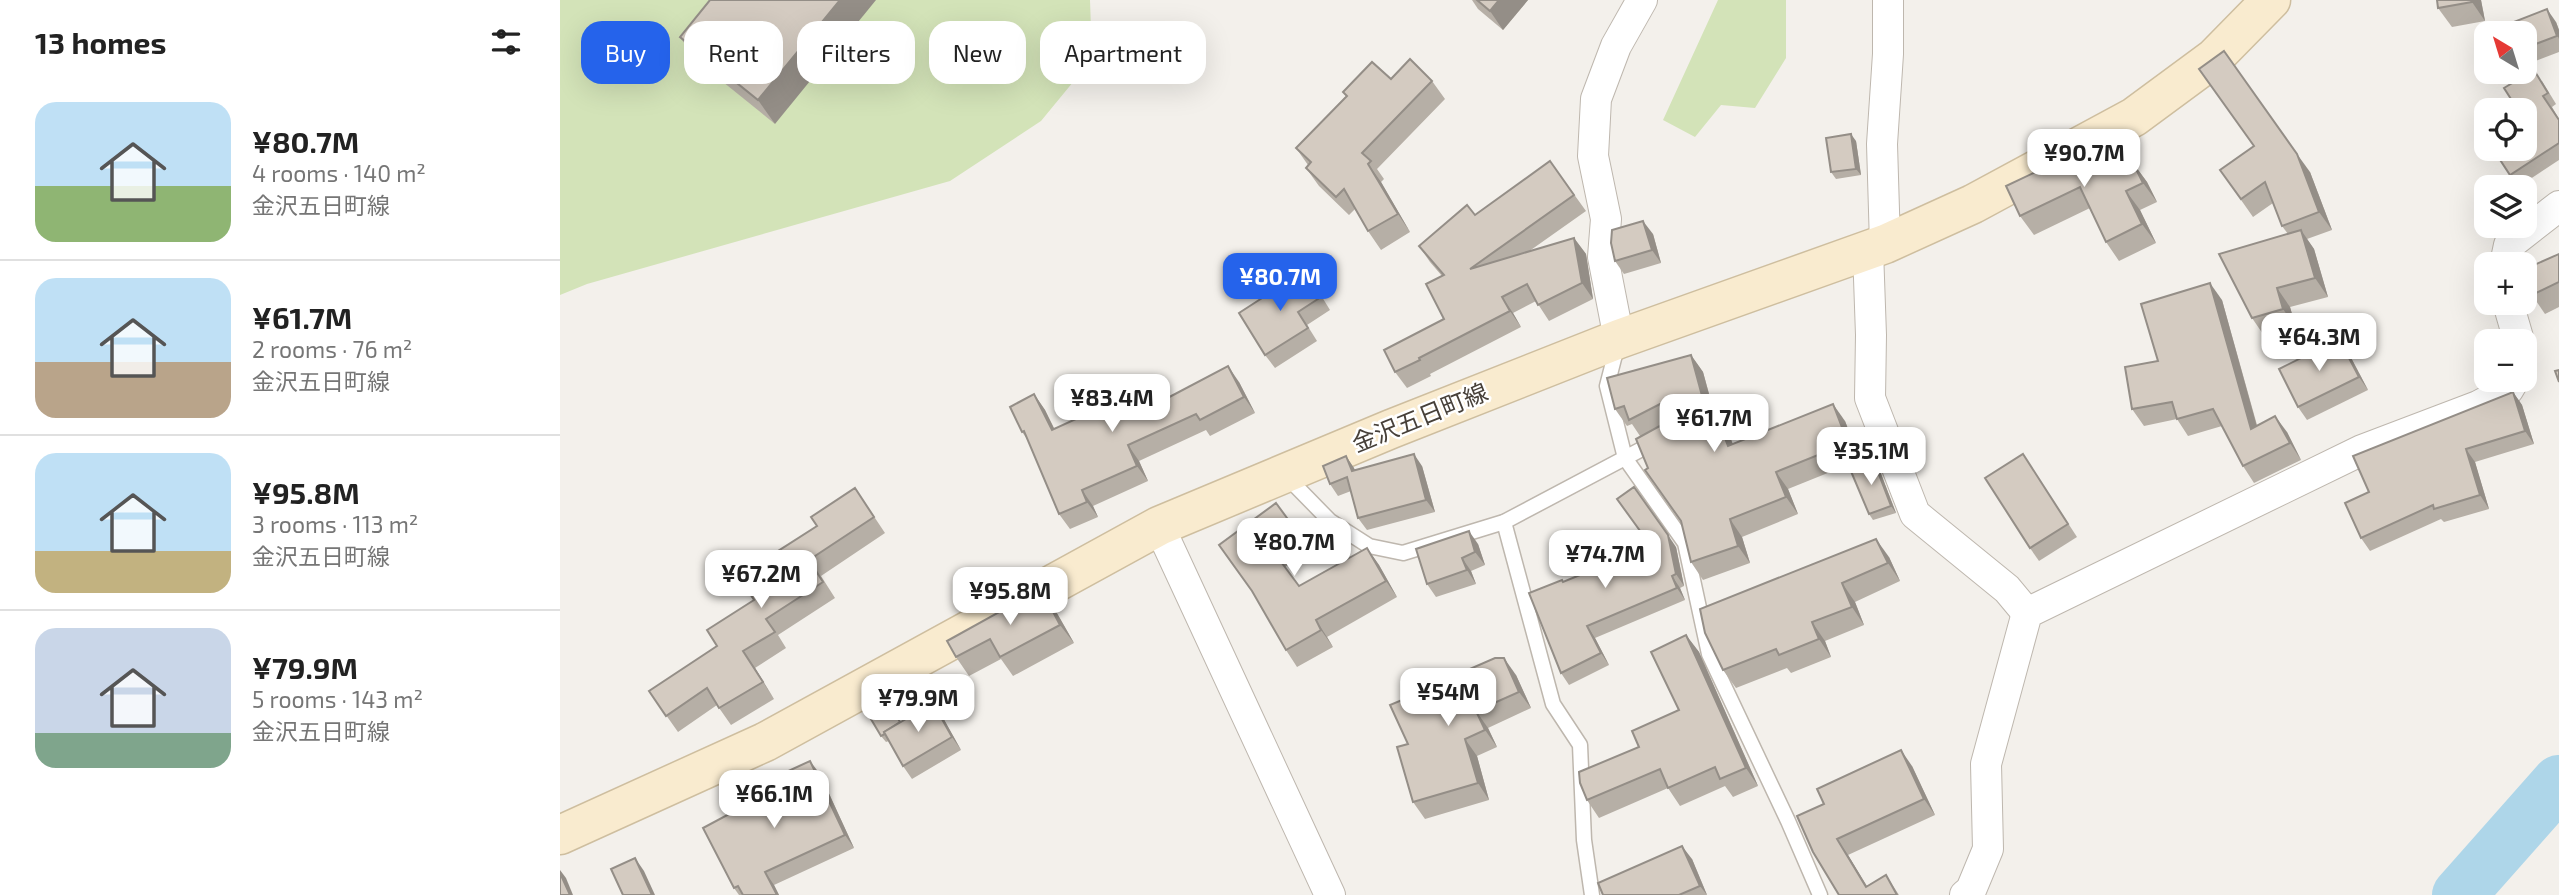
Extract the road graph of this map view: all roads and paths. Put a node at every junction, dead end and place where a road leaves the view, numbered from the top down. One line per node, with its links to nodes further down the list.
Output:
1 (1642, 0): 7 (street)
2 (1888, 0): 5 (street)
3 (2271, 0): 5 (main road, 金沢五日町線)
4 (2559, 206): 6 (street)
5 (1877, 247): 7 (main road, 金沢五日町線); 14 (street)
6 (2508, 252)
7 (1619, 339): 10 (lane); 11 (main road, 金沢五日町線)
8 (2504, 392): 14 (street)
9 (1666, 436): 10 (lane)
10 (1625, 458): 12 (lane); 18 (lane)
11 (1284, 474): 12 (lane); 13 (main road, 金沢五日町線)
12 (1504, 522): 17 (lane)
13 (1159, 526): 15 (main road, 金沢五日町線); 16 (street)
14 (2027, 612): 19 (street)
15 (560, 835)
16 (1330, 895)
17 (1592, 895)
18 (1820, 895)
19 (1965, 895)

